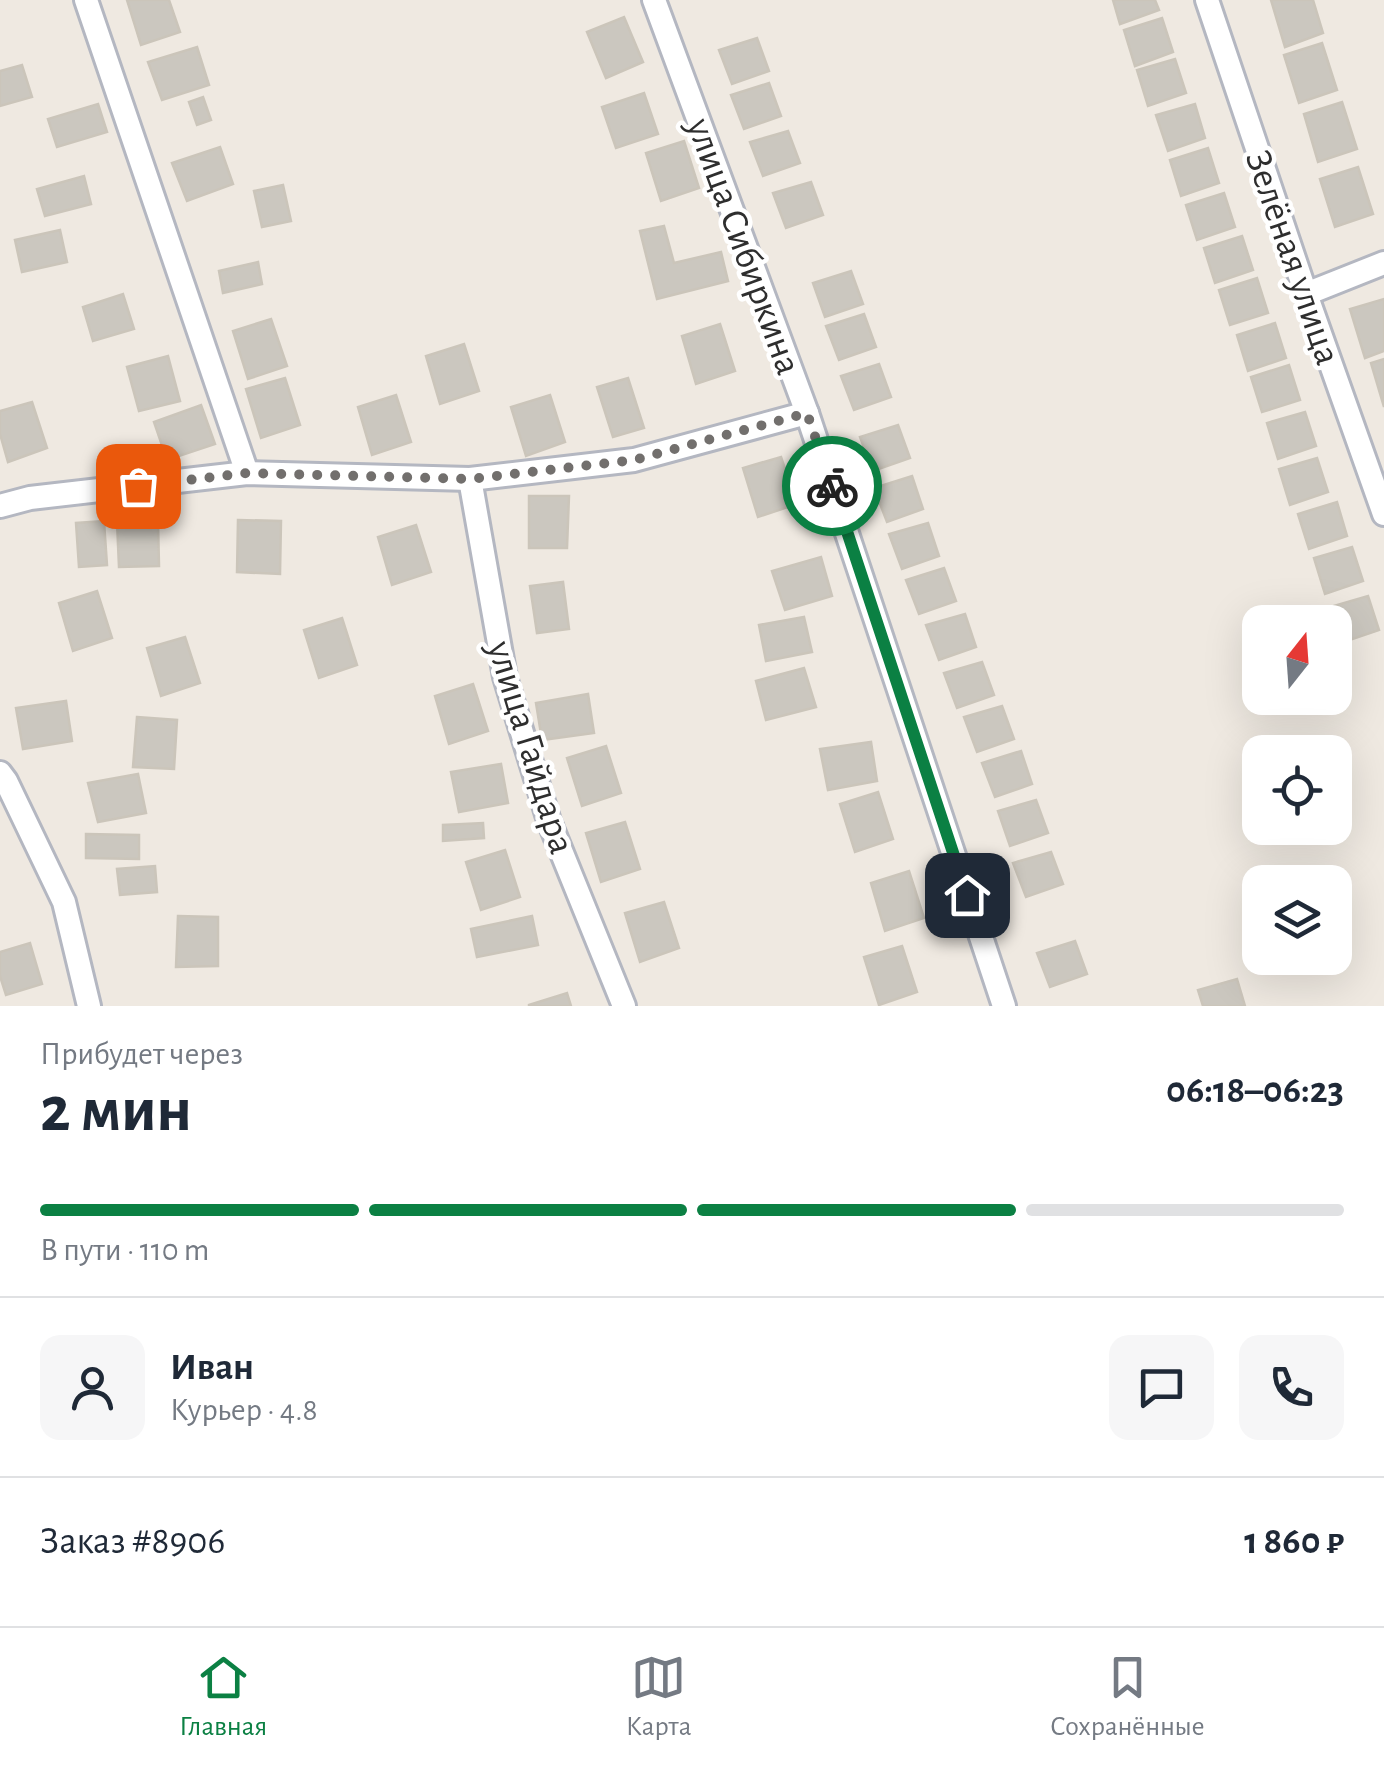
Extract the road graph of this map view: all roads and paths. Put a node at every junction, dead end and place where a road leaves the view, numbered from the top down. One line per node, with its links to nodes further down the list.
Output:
1 (86, 0): 7 (street)
2 (654, 0): 6 (street, улица Сибиркина)
3 (1206, 0): 5 (street, Зелёная улица)
4 (1384, 263): 5 (street)
5 (1306, 294): 10 (street, Зелёная улица)
6 (807, 413): 8 (street); 14 (street, улица Сибиркина)
7 (247, 473): 8 (street); 9 (street)
8 (470, 479): 13 (street, улица Гайдара)
9 (0, 506)
10 (1384, 514)
11 (0, 772): 12 (street)
12 (89, 1006)
13 (624, 1006)
14 (1004, 1006)

